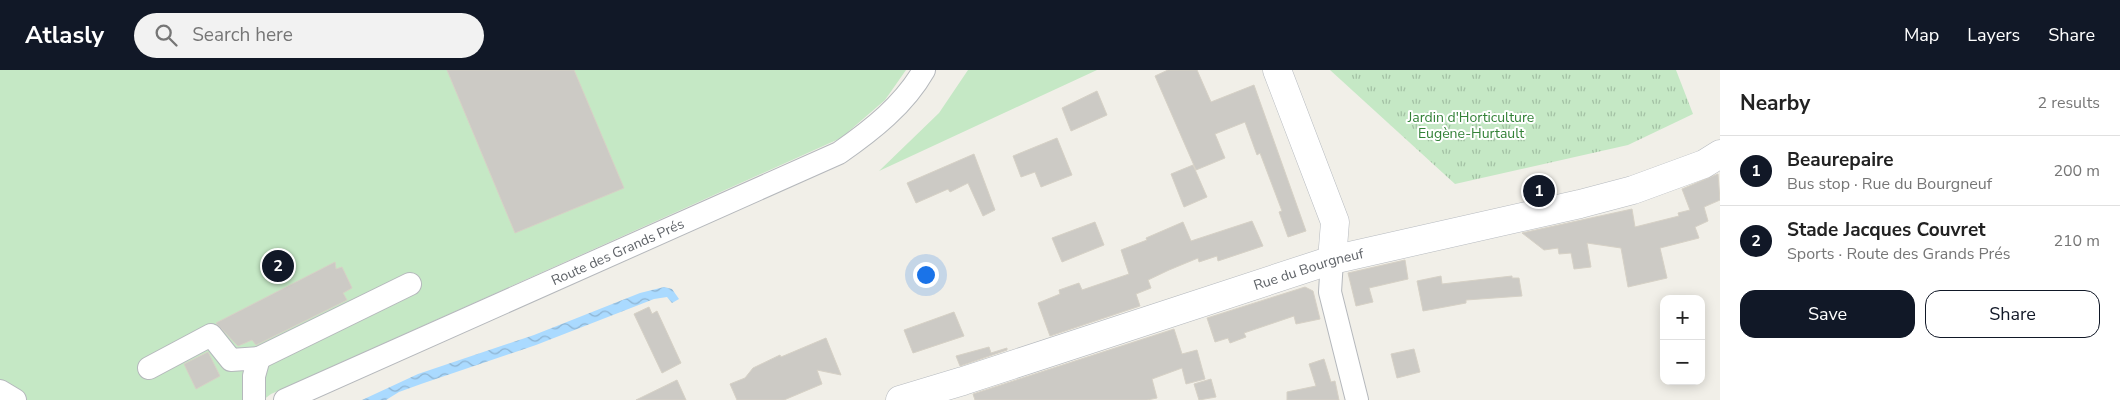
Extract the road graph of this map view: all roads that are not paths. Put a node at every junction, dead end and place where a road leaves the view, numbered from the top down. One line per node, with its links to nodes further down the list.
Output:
1 (924, 70): 11 (street, Route des Grands Prés)
2 (1277, 70): 4 (main road)
3 (1720, 154): 4 (main road, Rue du Bourgneuf)
4 (1332, 260): 12 (main road, Rue du Bourgneuf); 13 (street)
5 (410, 284): 6 (street)
6 (259, 358): 7 (street); 10 (street)
7 (149, 368)
8 (0, 391): 9 (street)
9 (15, 400)
10 (254, 400)
11 (285, 400)
12 (900, 400)
13 (1357, 400)

